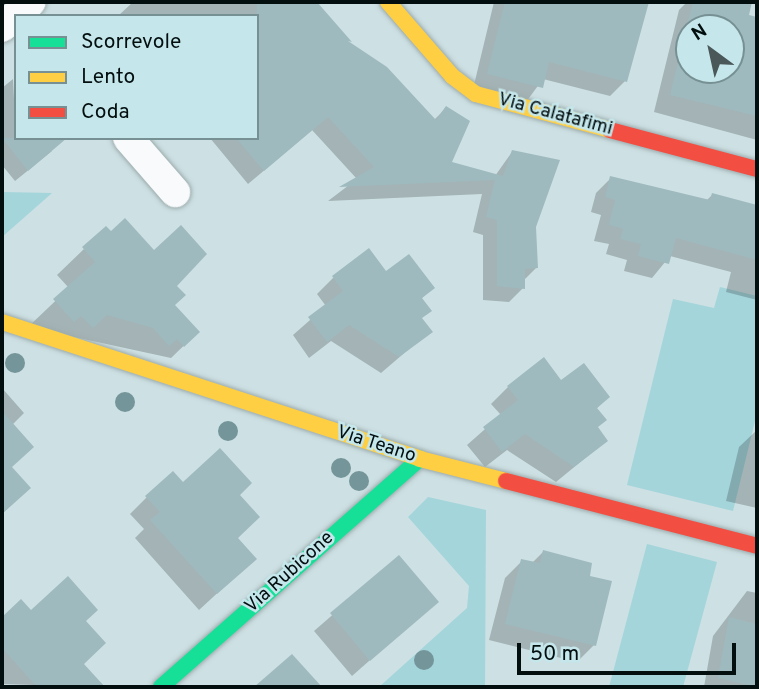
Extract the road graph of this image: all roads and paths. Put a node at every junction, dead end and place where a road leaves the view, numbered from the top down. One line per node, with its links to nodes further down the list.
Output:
1 (388, 2): 3 (street, Via Calatafimi)
2 (130, 140): 4 (street)
3 (757, 169)
4 (174, 192)
5 (2, 322): 6 (street, Via Teano)
6 (419, 459): 7 (street, Via Teano); 8 (street, Via Rubicone)
7 (757, 546)
8 (161, 687)

